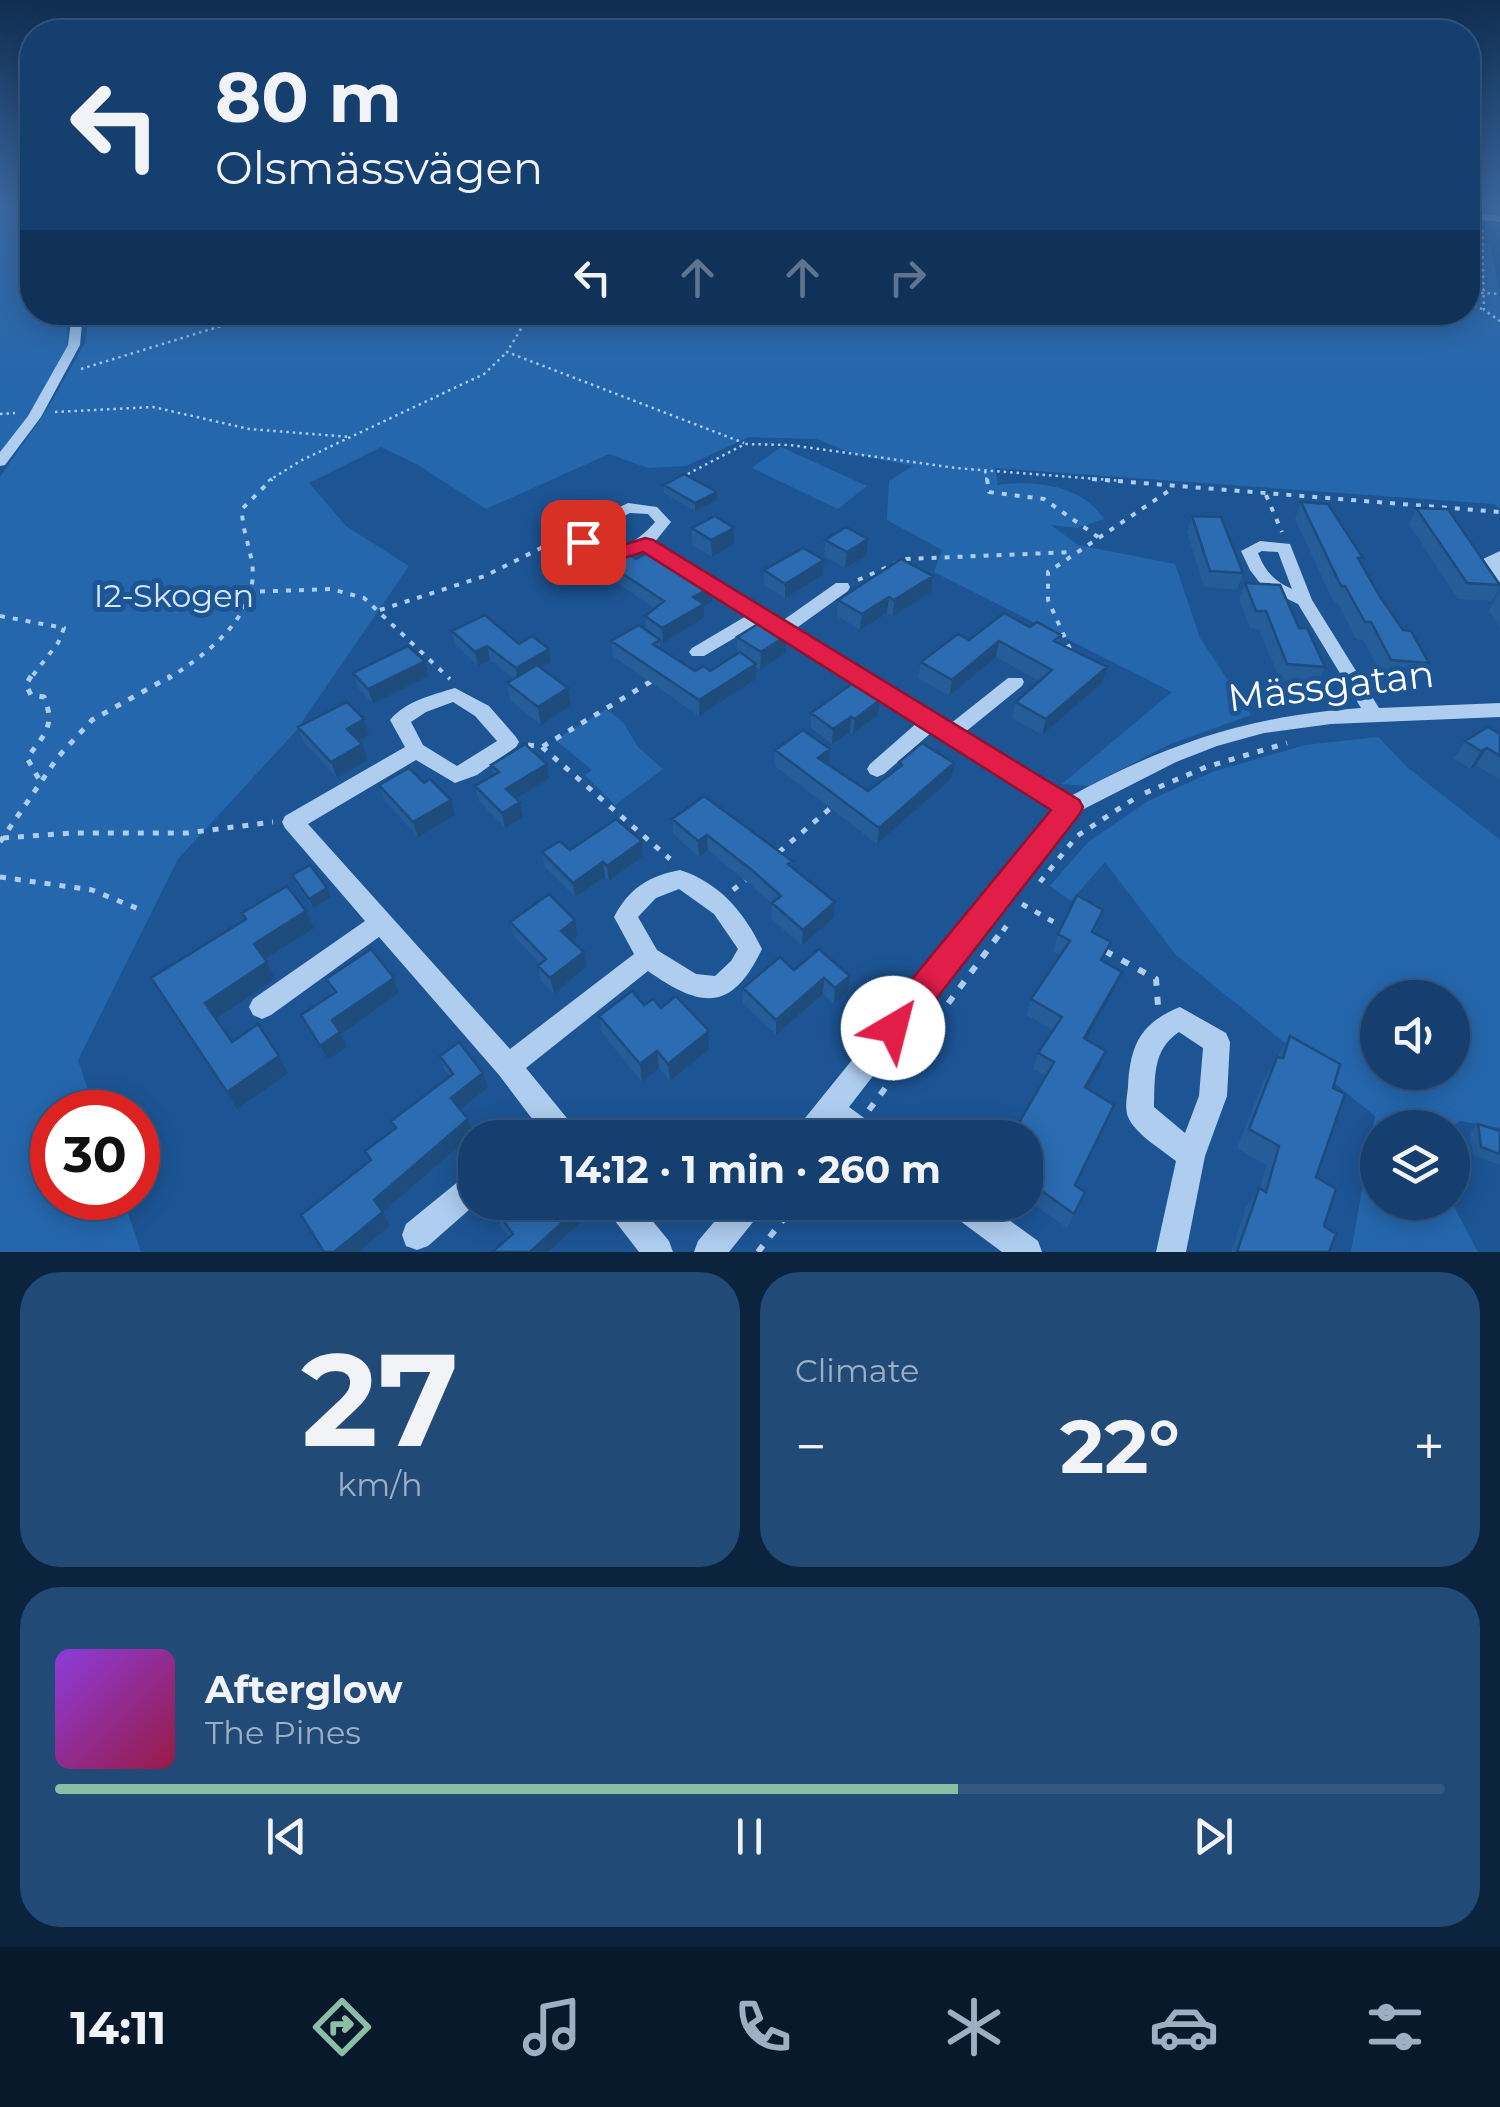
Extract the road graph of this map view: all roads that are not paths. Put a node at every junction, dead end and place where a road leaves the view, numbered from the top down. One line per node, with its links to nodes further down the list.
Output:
1 (76, 325): 2 (street)
2 (0, 462)
3 (645, 544): 3 (street); 8 (street)
4 (1500, 556): 5 (street)
5 (1500, 578)
6 (842, 587): 9 (street)
7 (1304, 600): 7 (street); 12 (street)
8 (759, 616): 9 (street); 10 (street)
9 (784, 628): 14 (street)
10 (698, 652)
11 (1015, 682): 15 (street)
12 (1373, 714): 13 (street, Mässgatan); 18 (street, Mässgatan)
13 (1496, 714)
14 (932, 722): 15 (street); 17 (street)
15 (951, 733): 18 (street)
16 (416, 750): 16 (street); 19 (street)
17 (877, 769)
18 (1069, 807): 23 (street, Mässgatan)
19 (382, 922): 21 (street); 22 (street)
20 (648, 956): 20 (street); 22 (street)
21 (262, 1006)
22 (508, 1066): 24 (street)
23 (830, 1110): 25 (street, Mässgatan); 26 (street)
24 (542, 1120)
25 (822, 1120)
26 (843, 1120)
27 (1190, 1156): 27 (street); 36 (street)
28 (458, 1200): 32 (street)
29 (632, 1220): 33 (street)
30 (736, 1220): 34 (street)
31 (983, 1220): 35 (street)
32 (417, 1235)
33 (658, 1252)
34 (709, 1252)
35 (1027, 1252)
36 (1171, 1252)

